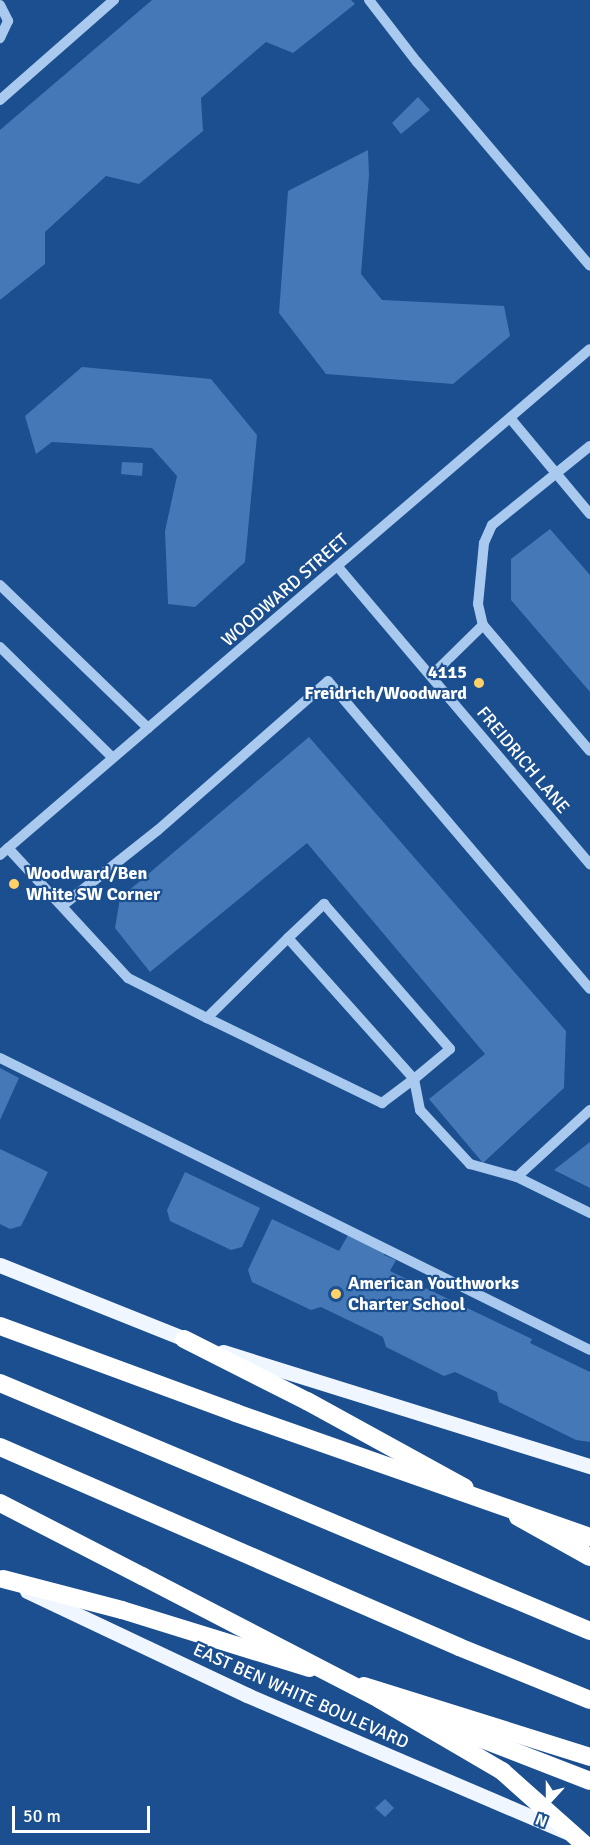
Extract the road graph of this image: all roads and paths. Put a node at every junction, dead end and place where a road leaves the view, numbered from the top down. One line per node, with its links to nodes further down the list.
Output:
1 (114, 0): 5 (street)
2 (369, 0): 6 (street)
3 (0, 5): 4 (street)
4 (0, 38)
5 (0, 100)
6 (590, 266)
7 (590, 349): 8 (street, WOODWARD STREET)
8 (510, 418): 10 (street); 12 (street, WOODWARD STREET)
9 (590, 446): 10 (street)
10 (556, 474): 11 (street); 14 (street)
11 (590, 514)
12 (338, 567): 16 (street, FREIDRICH LANE); 17 (street, WOODWARD STREET)
13 (0, 585): 17 (street)
14 (483, 625): 16 (street); 18 (street)
15 (0, 646): 19 (street)
16 (431, 676): 21 (street, FREIDRICH LANE)
17 (148, 728): 19 (street, WOODWARD STREET)
18 (590, 751)
19 (113, 758): 20 (street, WOODWARD STREET)
20 (4, 851): 22 (street)
21 (590, 864)
22 (62, 906): 24 (street); 25 (street)
23 (288, 938): 25 (street); 27 (street); 27 (street)
24 (590, 989)
25 (207, 1018): 27 (street)
26 (0, 1058): 34 (street)
27 (414, 1079): 29 (street)
28 (590, 1110): 29 (street)
29 (517, 1177): 30 (street)
30 (590, 1213)
31 (0, 1265): 33 (main road)
32 (0, 1326): 39 (highway, bridge)
33 (184, 1339): 37 (main road); 40 (highway)
34 (590, 1350)
35 (0, 1383): 42 (highway)
36 (0, 1447): 44 (highway)
37 (590, 1466)
38 (0, 1503): 43 (highway, bridge)
39 (590, 1537)
40 (590, 1557)
41 (1, 1578): 45 (highway); 47 (main road, EAST BEN WHITE BOULEVARD)
42 (590, 1631)
43 (379, 1699): 46 (highway, bridge); 48 (highway, bridge)
44 (590, 1700)
45 (590, 1757)
46 (590, 1781)
47 (590, 1842)
48 (585, 1845)

